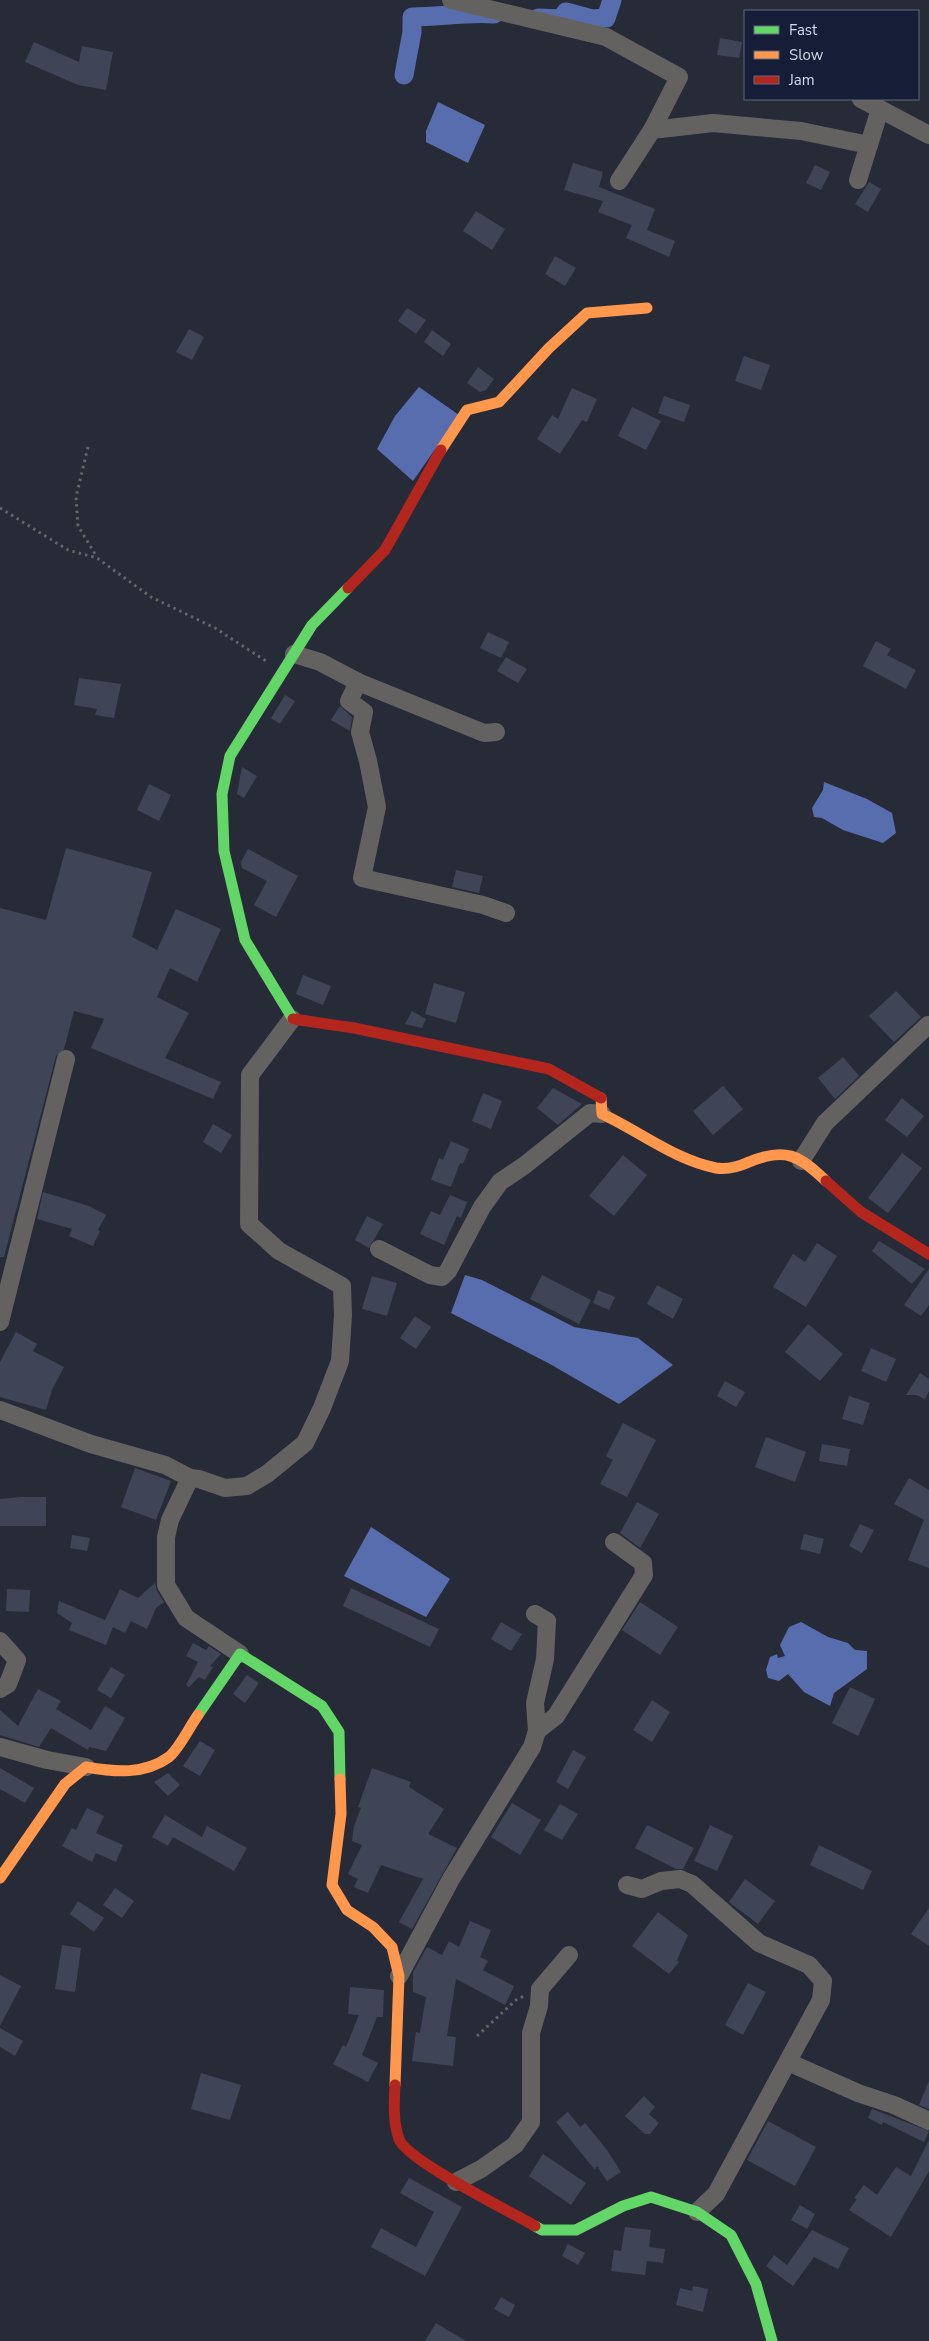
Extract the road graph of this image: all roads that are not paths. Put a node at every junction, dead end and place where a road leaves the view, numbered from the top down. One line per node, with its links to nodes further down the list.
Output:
1 (451, 0): 4 (street)
2 (864, 100): 3 (street)
3 (880, 109): 5 (street); 6 (street)
4 (652, 130): 6 (street); 8 (street)
5 (929, 135)
6 (869, 145): 7 (street)
7 (858, 180)
8 (619, 181)
9 (647, 308): 10 (street)
10 (294, 654): 11 (street); 14 (street)
11 (358, 682): 12 (street); 13 (street)
12 (496, 732)
13 (506, 913)
14 (292, 1019): 17 (street); 23 (street)
15 (928, 1025): 18 (street)
16 (66, 1059): 21 (street)
17 (602, 1114): 18 (street); 19 (street)
18 (801, 1161): 20 (street)
19 (379, 1249)
20 (929, 1254)
21 (0, 1322)
22 (0, 1413): 23 (street)
23 (190, 1478): 27 (street)
24 (614, 1542): 29 (street)
25 (535, 1614): 29 (street)
26 (0, 1642): 28 (street)
27 (240, 1654): 31 (street); 35 (street)
28 (0, 1690)
29 (537, 1732): 35 (street)
30 (0, 1747): 31 (street)
31 (86, 1767): 32 (street)
32 (0, 1878)
33 (627, 1885): 36 (street)
34 (569, 1955): 38 (street)
35 (398, 1976): 38 (street)
36 (788, 2062): 37 (street); 39 (street)
37 (929, 2121)
38 (456, 2182): 39 (street)
39 (697, 2212): 40 (street)
40 (772, 2341)

